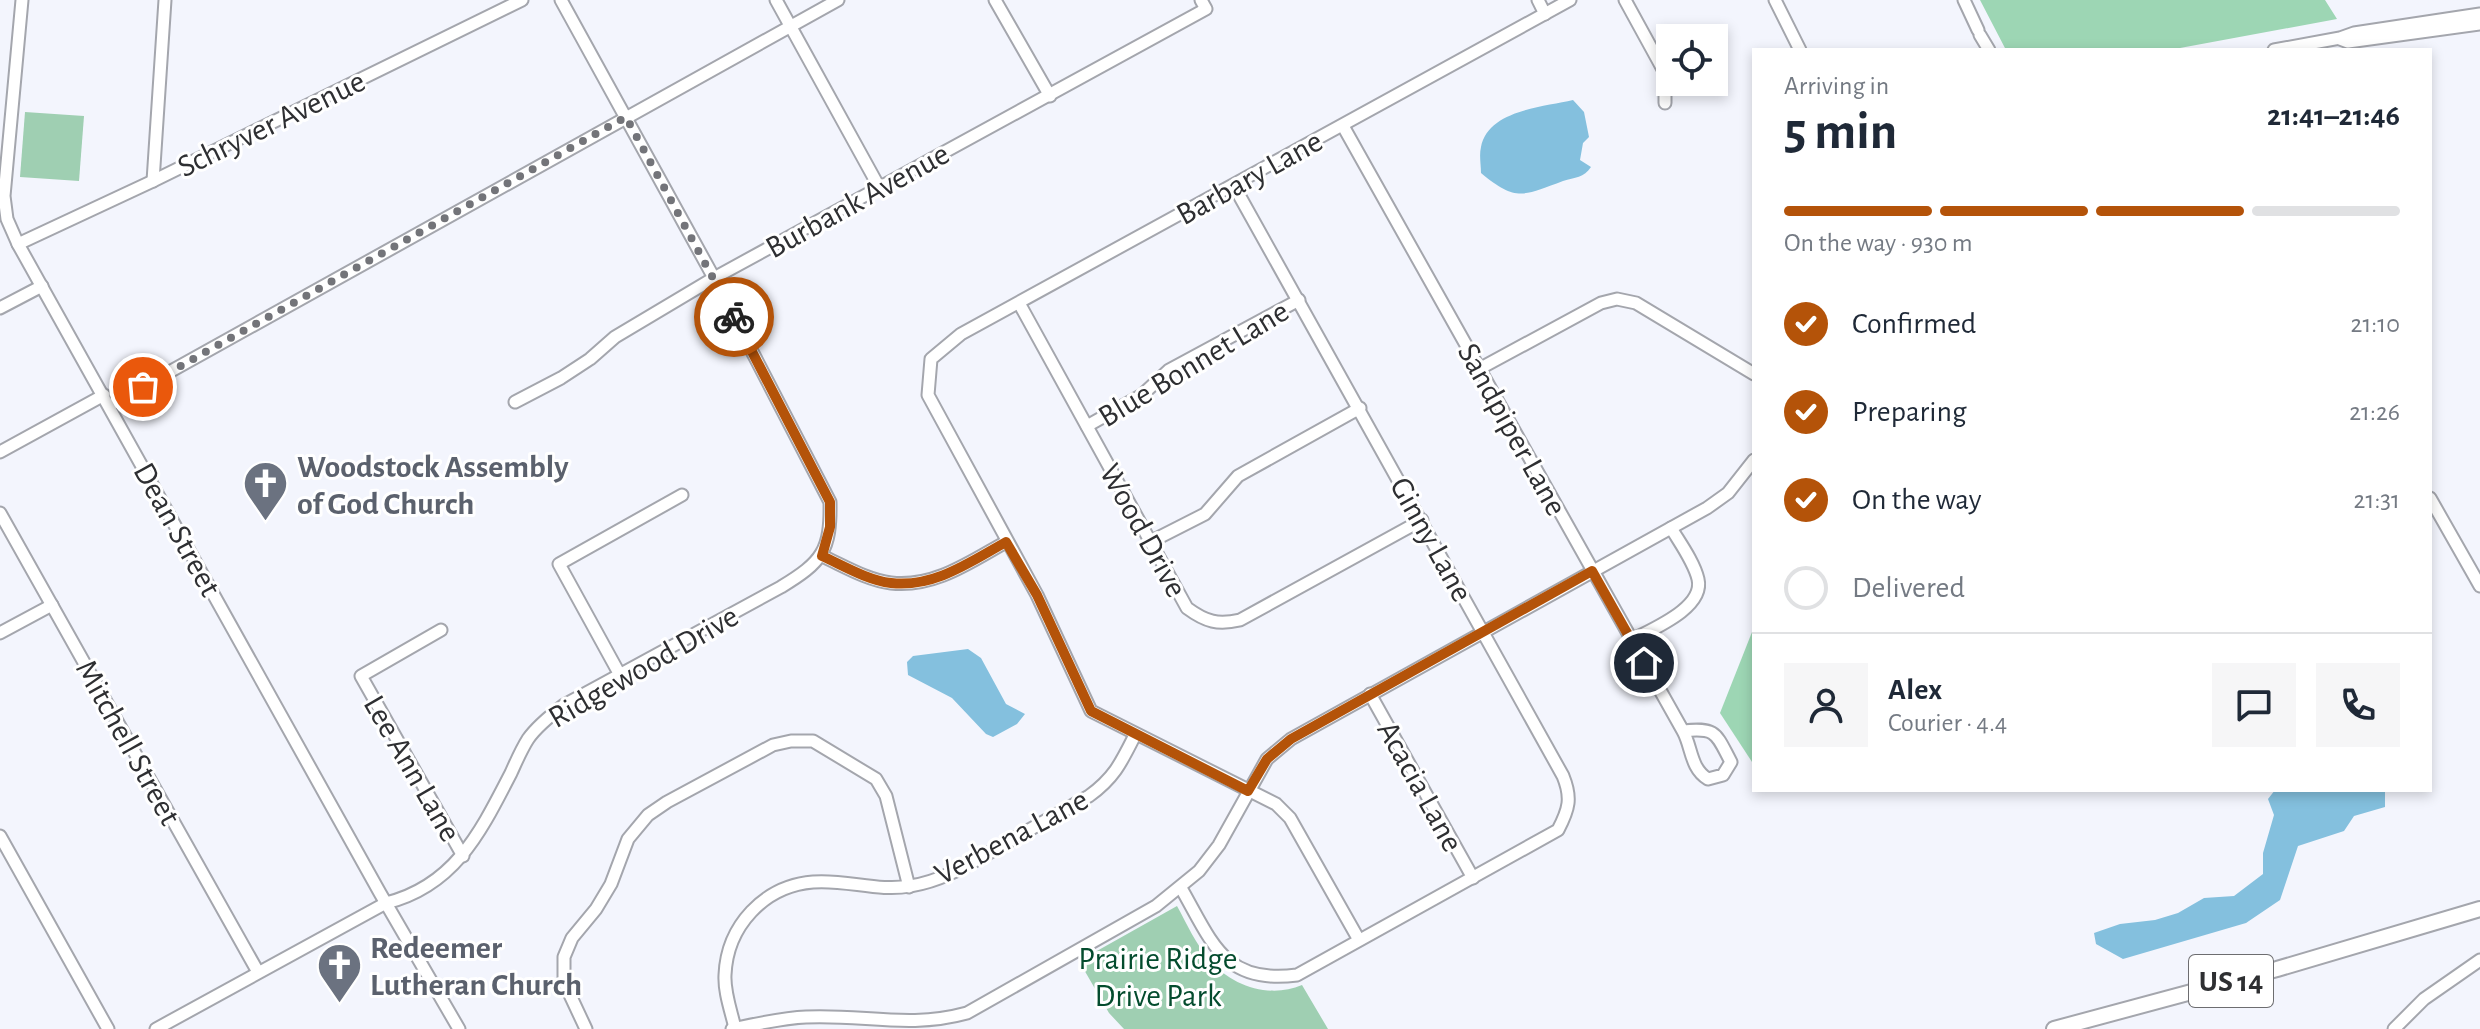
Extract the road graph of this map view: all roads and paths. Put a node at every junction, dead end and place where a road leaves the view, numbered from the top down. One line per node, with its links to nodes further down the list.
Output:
1 (22, 0): 26 (street, Dean Street)
2 (165, 0): 27 (street)
3 (522, 0): 27 (street, Schryver Avenue)
4 (561, 0): 24 (street)
5 (776, 0): 17 (street)
6 (838, 0): 17 (street)
7 (995, 0): 22 (street)
8 (1538, 0): 14 (street)
9 (1570, 0): 14 (street, Barbary Lane)
10 (1625, 0): 23 (street)
11 (1775, 0): 19 (street)
12 (1964, 0): 20 (street)
13 (1203, 5): 22 (street, Burbank Avenue)
14 (1545, 14): 25 (street, Barbary Lane)
15 (2480, 14): 18 (street)
16 (2480, 24): 18 (street)
17 (790, 26): 24 (street); 29 (street)
18 (2340, 38): 21 (street)
19 (1799, 48)
20 (1988, 48)
21 (2285, 48)
22 (1050, 96): 29 (street, Burbank Avenue)
23 (1665, 103)
24 (626, 117): 31 (street); 38 (street)
25 (1343, 126): 28 (street, Barbary Lane); 36 (street, Sandpiper Lane)
26 (4, 174): 30 (street, Dean Street)
27 (153, 181): 30 (street, Schryver Avenue)
28 (1234, 186): 33 (street, Ginny Lane); 34 (street, Barbary Lane)
29 (879, 187): 31 (street, Burbank Avenue)
30 (18, 244): 32 (street, Dean Street)
31 (714, 278): 39 (street, Burbank Avenue); 51 (street)
32 (42, 286): 35 (street); 38 (street, Dean Street)
33 (1299, 300): 40 (street, Ginny Lane); 41 (street, Blue Bonnet Lane)
34 (1019, 303): 41 (street, Wood Drive); 49 (street, Barbary Lane)
35 (0, 308)
36 (1479, 369): 37 (street); 52 (street, Sandpiper Lane)
37 (1752, 373)
38 (107, 400): 42 (street); 70 (street, Dean Street)
39 (515, 402)
40 (1360, 408): 47 (street, Ginny Lane); 50 (street)
41 (1087, 426): 50 (street, Wood Drive)
42 (0, 452)
43 (1752, 463): 48 (street)
44 (682, 495): 59 (street)
45 (2432, 502): 53 (street)
46 (0, 513): 54 (street, Mitchell Street)
47 (1422, 520): 50 (street, Wood Drive); 56 (street, Ginny Lane)
48 (1671, 528): 52 (street); 58 (street)
49 (1006, 542): 51 (street); 62 (street)
50 (1150, 542)
51 (822, 556): 59 (street, Ridgewood Drive)
52 (1592, 571): 56 (street); 58 (street, Sandpiper Lane)
53 (2480, 586)
54 (52, 605): 57 (street); 75 (street, Mitchell Street)
55 (441, 630): 65 (street, Lee Ann Lane)
56 (1483, 631): 60 (street); 66 (street, Ginny Lane)
57 (0, 633)
58 (1632, 640): 61 (street, Sandpiper Lane)
59 (620, 675): 65 (street, Ridgewood Drive)
60 (1370, 694): 63 (street); 66 (street, Acacia Lane)
61 (1683, 731): 61 (street, Sandpiper Lane)
62 (1135, 735): 63 (street); 67 (street, Verbena Lane)
63 (1248, 791): 68 (street); 73 (street)
64 (0, 836): 76 (street)
65 (463, 856): 70 (street, Ridgewood Drive)
66 (1473, 878): 73 (street, Ginny Lane)
67 (909, 887): 79 (street); 80 (street, Verbena Lane)
68 (1181, 888): 73 (street, Ginny Lane); 80 (street)
69 (2480, 901): 72 (main road, US 14)
70 (386, 903): 75 (street, Ridgewood Drive); 78 (street, Dean Street)
71 (2480, 909): 72 (main road, US 14)
72 (2407, 929): 81 (main road, US 14)
73 (1359, 940)
74 (2480, 960): 82 (street)
75 (258, 972): 77 (street, Ridgewood Drive)
76 (108, 1029)
77 (156, 1029)
78 (459, 1029)
79 (586, 1029)
80 (733, 1029)
81 (2054, 1029)
82 (2394, 1029)

